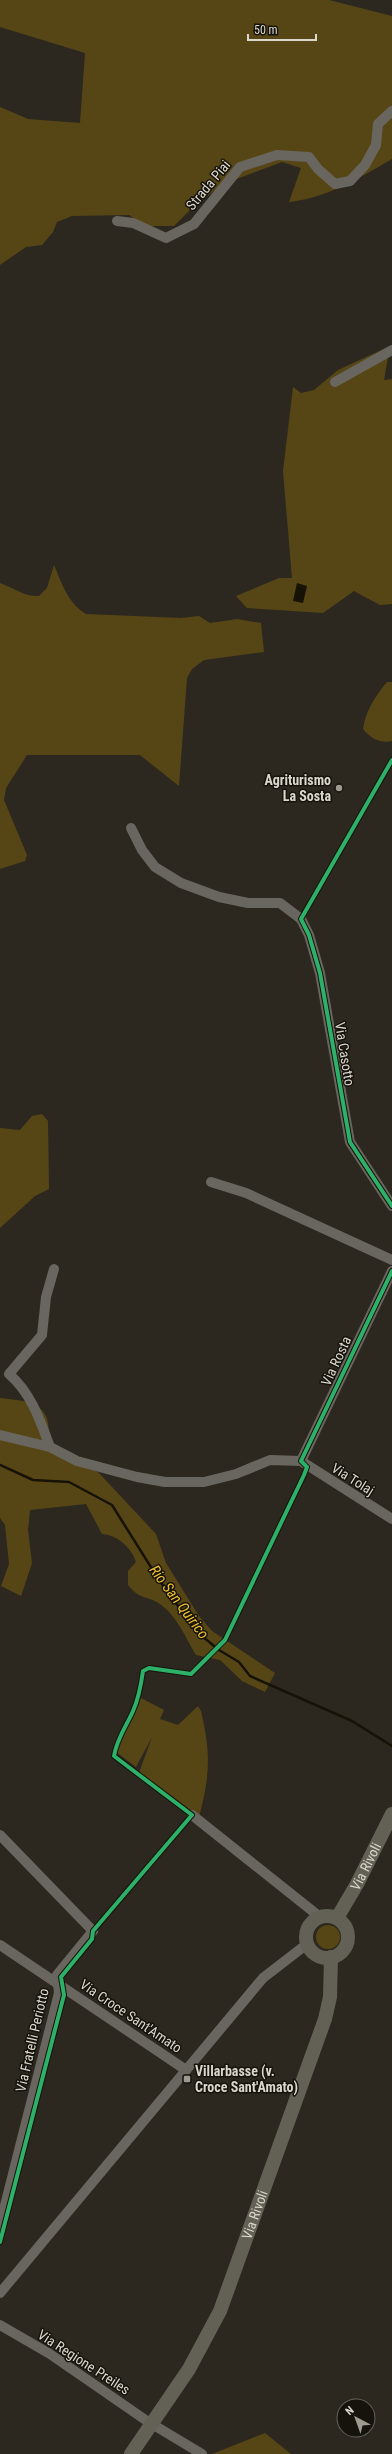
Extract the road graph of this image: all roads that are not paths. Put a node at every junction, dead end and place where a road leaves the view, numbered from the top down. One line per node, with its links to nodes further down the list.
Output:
1 (392, 111): 2 (street, Strada Piai)
2 (117, 221)
3 (392, 350): 4 (street)
4 (335, 382)
5 (131, 828): 7 (street, Via Casotto)
6 (211, 1182): 8 (street)
7 (392, 1206)
8 (392, 1260)
9 (54, 1269): 12 (street)
10 (392, 1271): 13 (street, Via Rosta)
11 (0, 1435): 12 (street)
12 (50, 1447): 13 (street)
13 (301, 1461): 14 (street, Via Tolaj)
14 (392, 1519)
15 (392, 1814): 19 (street, Via Rivoli)
16 (192, 1815): 18 (street)
17 (0, 1835): 23 (street, Via Fratelli Periotto)
18 (320, 1917): 19 (street); 20 (street)
19 (337, 1918): 22 (street)
20 (307, 1944): 22 (street); 24 (street)
21 (0, 1945): 23 (street, Via Croce Sant'Amato)
22 (331, 1957): 28 (street, Via Rivoli)
23 (59, 1984): 24 (street, Via Croce Sant'Amato); 25 (street, Via Fratelli Periotto)
24 (186, 2070): 26 (street)
25 (0, 2225)
26 (0, 2293)
27 (0, 2325): 28 (street, Via Regione Preiles)
28 (152, 2424): 29 (street, Via Rivoli); 30 (street, Via Regione Preiles)
29 (131, 2454)
30 (202, 2454)

